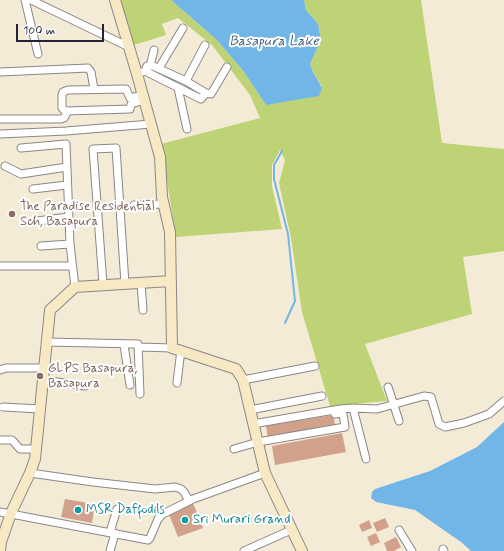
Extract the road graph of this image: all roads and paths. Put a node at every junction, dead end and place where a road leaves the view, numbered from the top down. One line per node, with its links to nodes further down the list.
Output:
1 (25, 0): 8 (street)
2 (31, 0): 6 (street)
3 (114, 0): 6 (street)
4 (183, 28): 10 (street)
5 (205, 45): 13 (street)
6 (129, 47): 11 (street)
7 (154, 50): 11 (street)
8 (38, 54)
9 (227, 67): 16 (street)
10 (159, 68): 11 (street); 13 (street)
11 (144, 70): 14 (street); 17 (street)
12 (0, 72): 15 (street)
13 (186, 81): 16 (street)
14 (178, 88): 16 (street); 22 (street)
15 (94, 89): 18 (street); 19 (street)
16 (206, 92)
17 (144, 97): 18 (street); 21 (street)
18 (130, 101): 19 (street)
19 (68, 111): 20 (street)
20 (0, 119)
21 (151, 124): 23 (street); 29 (street)
22 (187, 129)
23 (0, 134)
24 (21, 148): 26 (street)
25 (5, 166): 26 (street)
26 (67, 167): 27 (street)
27 (67, 185): 28 (street); 31 (street)
28 (33, 189)
29 (164, 204): 30 (street); 37 (street)
30 (134, 205)
31 (69, 217): 32 (street); 33 (street)
32 (37, 220)
33 (70, 244): 34 (street); 36 (street)
34 (41, 246)
35 (0, 266): 36 (street)
36 (72, 266): 41 (street)
37 (170, 281): 38 (street); 46 (street)
38 (141, 283): 40 (street); 42 (street)
39 (103, 284): 40 (street); 40 (street); 41 (street)
40 (125, 284)
41 (75, 287): 43 (street)
42 (143, 310)
43 (47, 342): 44 (street); 48 (street)
44 (124, 345): 45 (street); 53 (street)
45 (139, 347): 46 (street); 56 (street)
46 (176, 349): 51 (street); 52 (street)
47 (315, 366): 51 (street)
48 (44, 368): 49 (street); 50 (street)
49 (0, 370)
50 (43, 380): 54 (street); 62 (street)
51 (243, 380): 63 (street)
52 (177, 383)
53 (130, 385)
54 (85, 386)
55 (388, 387): 59 (street)
56 (140, 394)
57 (322, 396): 63 (street)
58 (504, 402): 59 (street)
59 (394, 405): 61 (street); 64 (street)
60 (3, 407): 62 (street)
61 (353, 408): 65 (street); 70 (street)
62 (40, 409): 68 (street)
63 (250, 410): 65 (street)
64 (400, 421)
65 (254, 425): 67 (street); 67 (street)
66 (0, 440): 68 (street)
67 (258, 442): 69 (street); 72 (street)
68 (36, 449): 71 (street)
69 (234, 449)
70 (366, 459)
71 (30, 473): 73 (street); 76 (street)
72 (265, 473): 73 (street); 77 (street)
73 (189, 501): 79 (street)
74 (117, 509): 79 (street)
75 (0, 512): 76 (street)
76 (11, 513): 79 (street); 80 (street)
77 (292, 530): 82 (street); 83 (street)
78 (399, 530): 84 (street)
79 (112, 532): 81 (street)
80 (1, 545)
81 (110, 551)
82 (244, 551)
83 (302, 551)
84 (412, 551)

